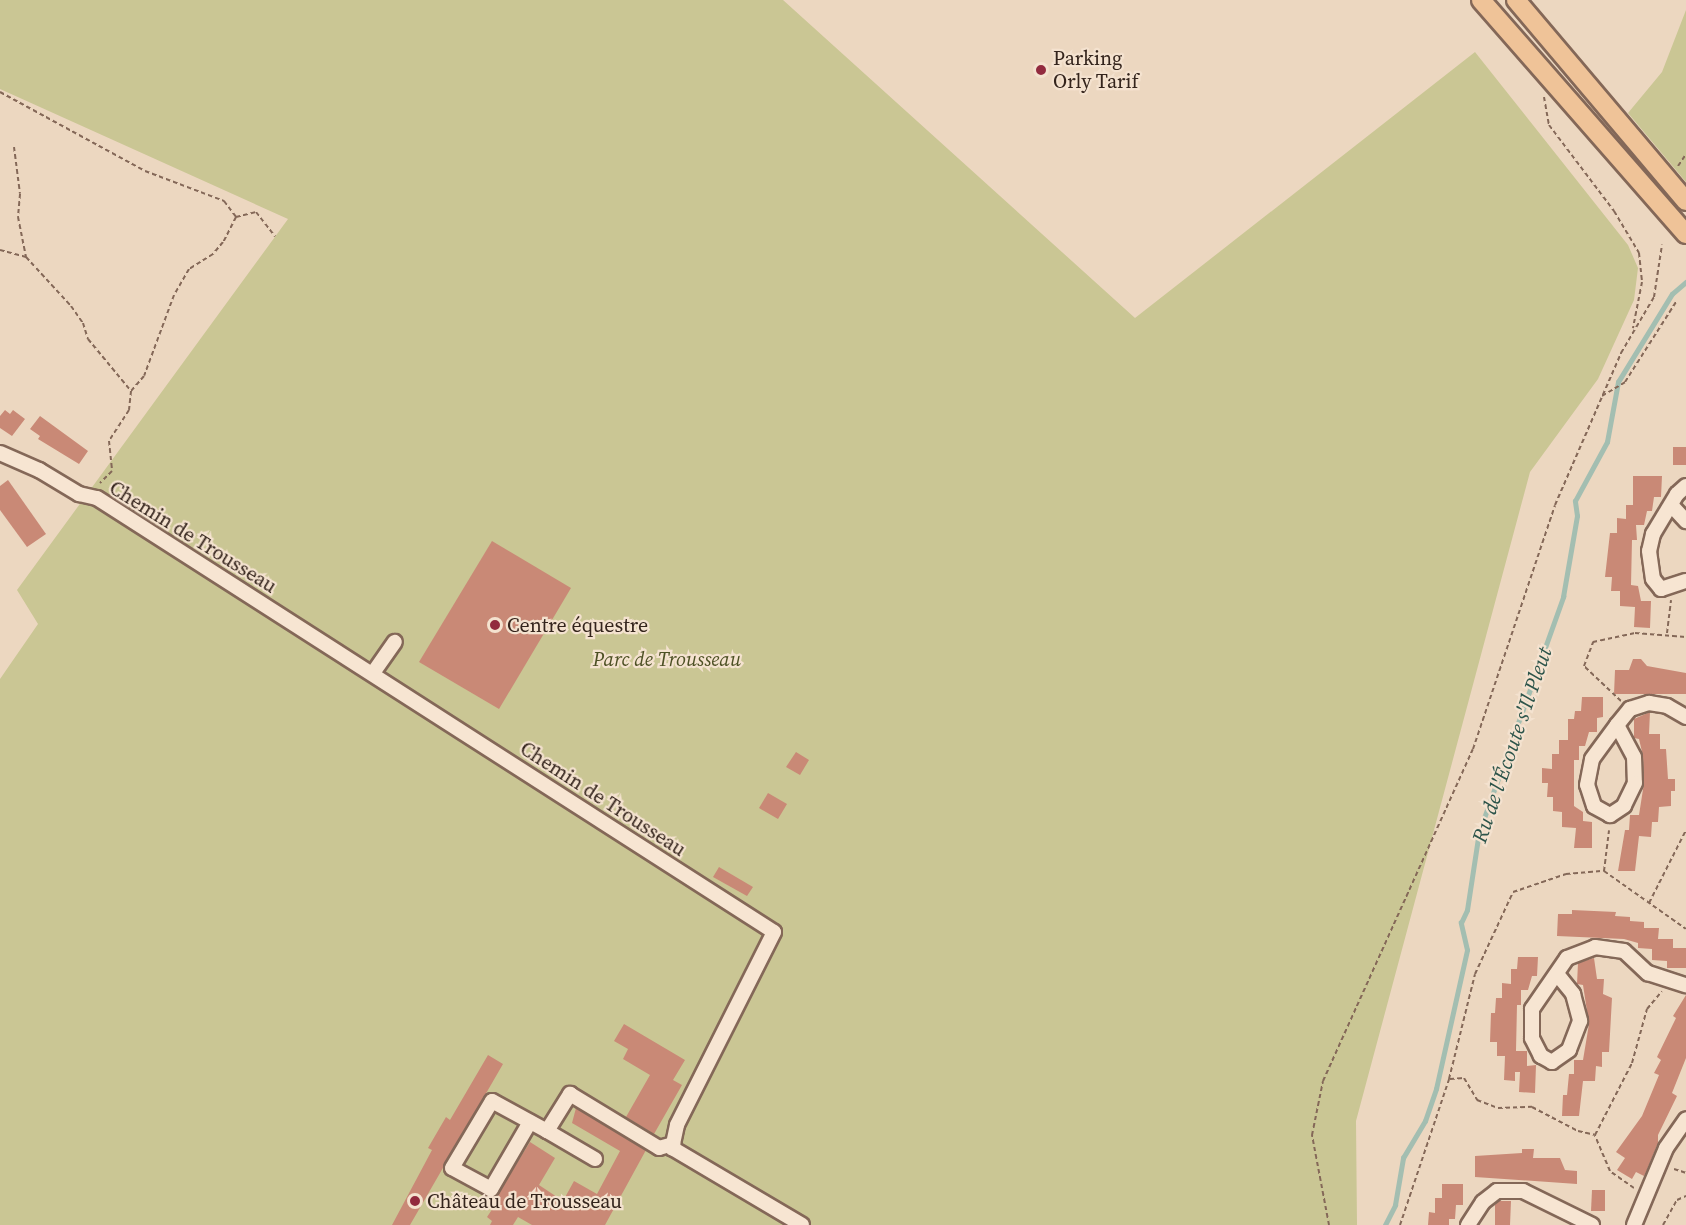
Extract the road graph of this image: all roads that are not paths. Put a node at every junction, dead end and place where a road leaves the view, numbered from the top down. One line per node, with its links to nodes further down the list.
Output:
1 (1481, 0): 4 (main road)
2 (1516, 0): 3 (main road)
3 (1686, 201)
4 (1686, 234)
5 (0, 453): 11 (street, Chemin de Trousseau)
6 (1686, 486): 7 (street)
7 (1672, 506): 8 (street); 9 (street)
8 (1686, 521)
9 (1686, 581)
10 (395, 642): 11 (street)
11 (373, 673): 19 (street, Chemin de Trousseau)
12 (1686, 717): 13 (street)
13 (1617, 726): 13 (street)
14 (1557, 974): 14 (street); 15 (street)
15 (1686, 985)
16 (1686, 1119): 24 (street)
17 (531, 1122): 17 (street); 18 (street)
18 (547, 1131): 19 (street); 20 (street)
19 (673, 1144): 22 (street)
20 (595, 1159)
21 (1474, 1222): 23 (street)
22 (802, 1225)
23 (1592, 1225)
24 (1634, 1225)

